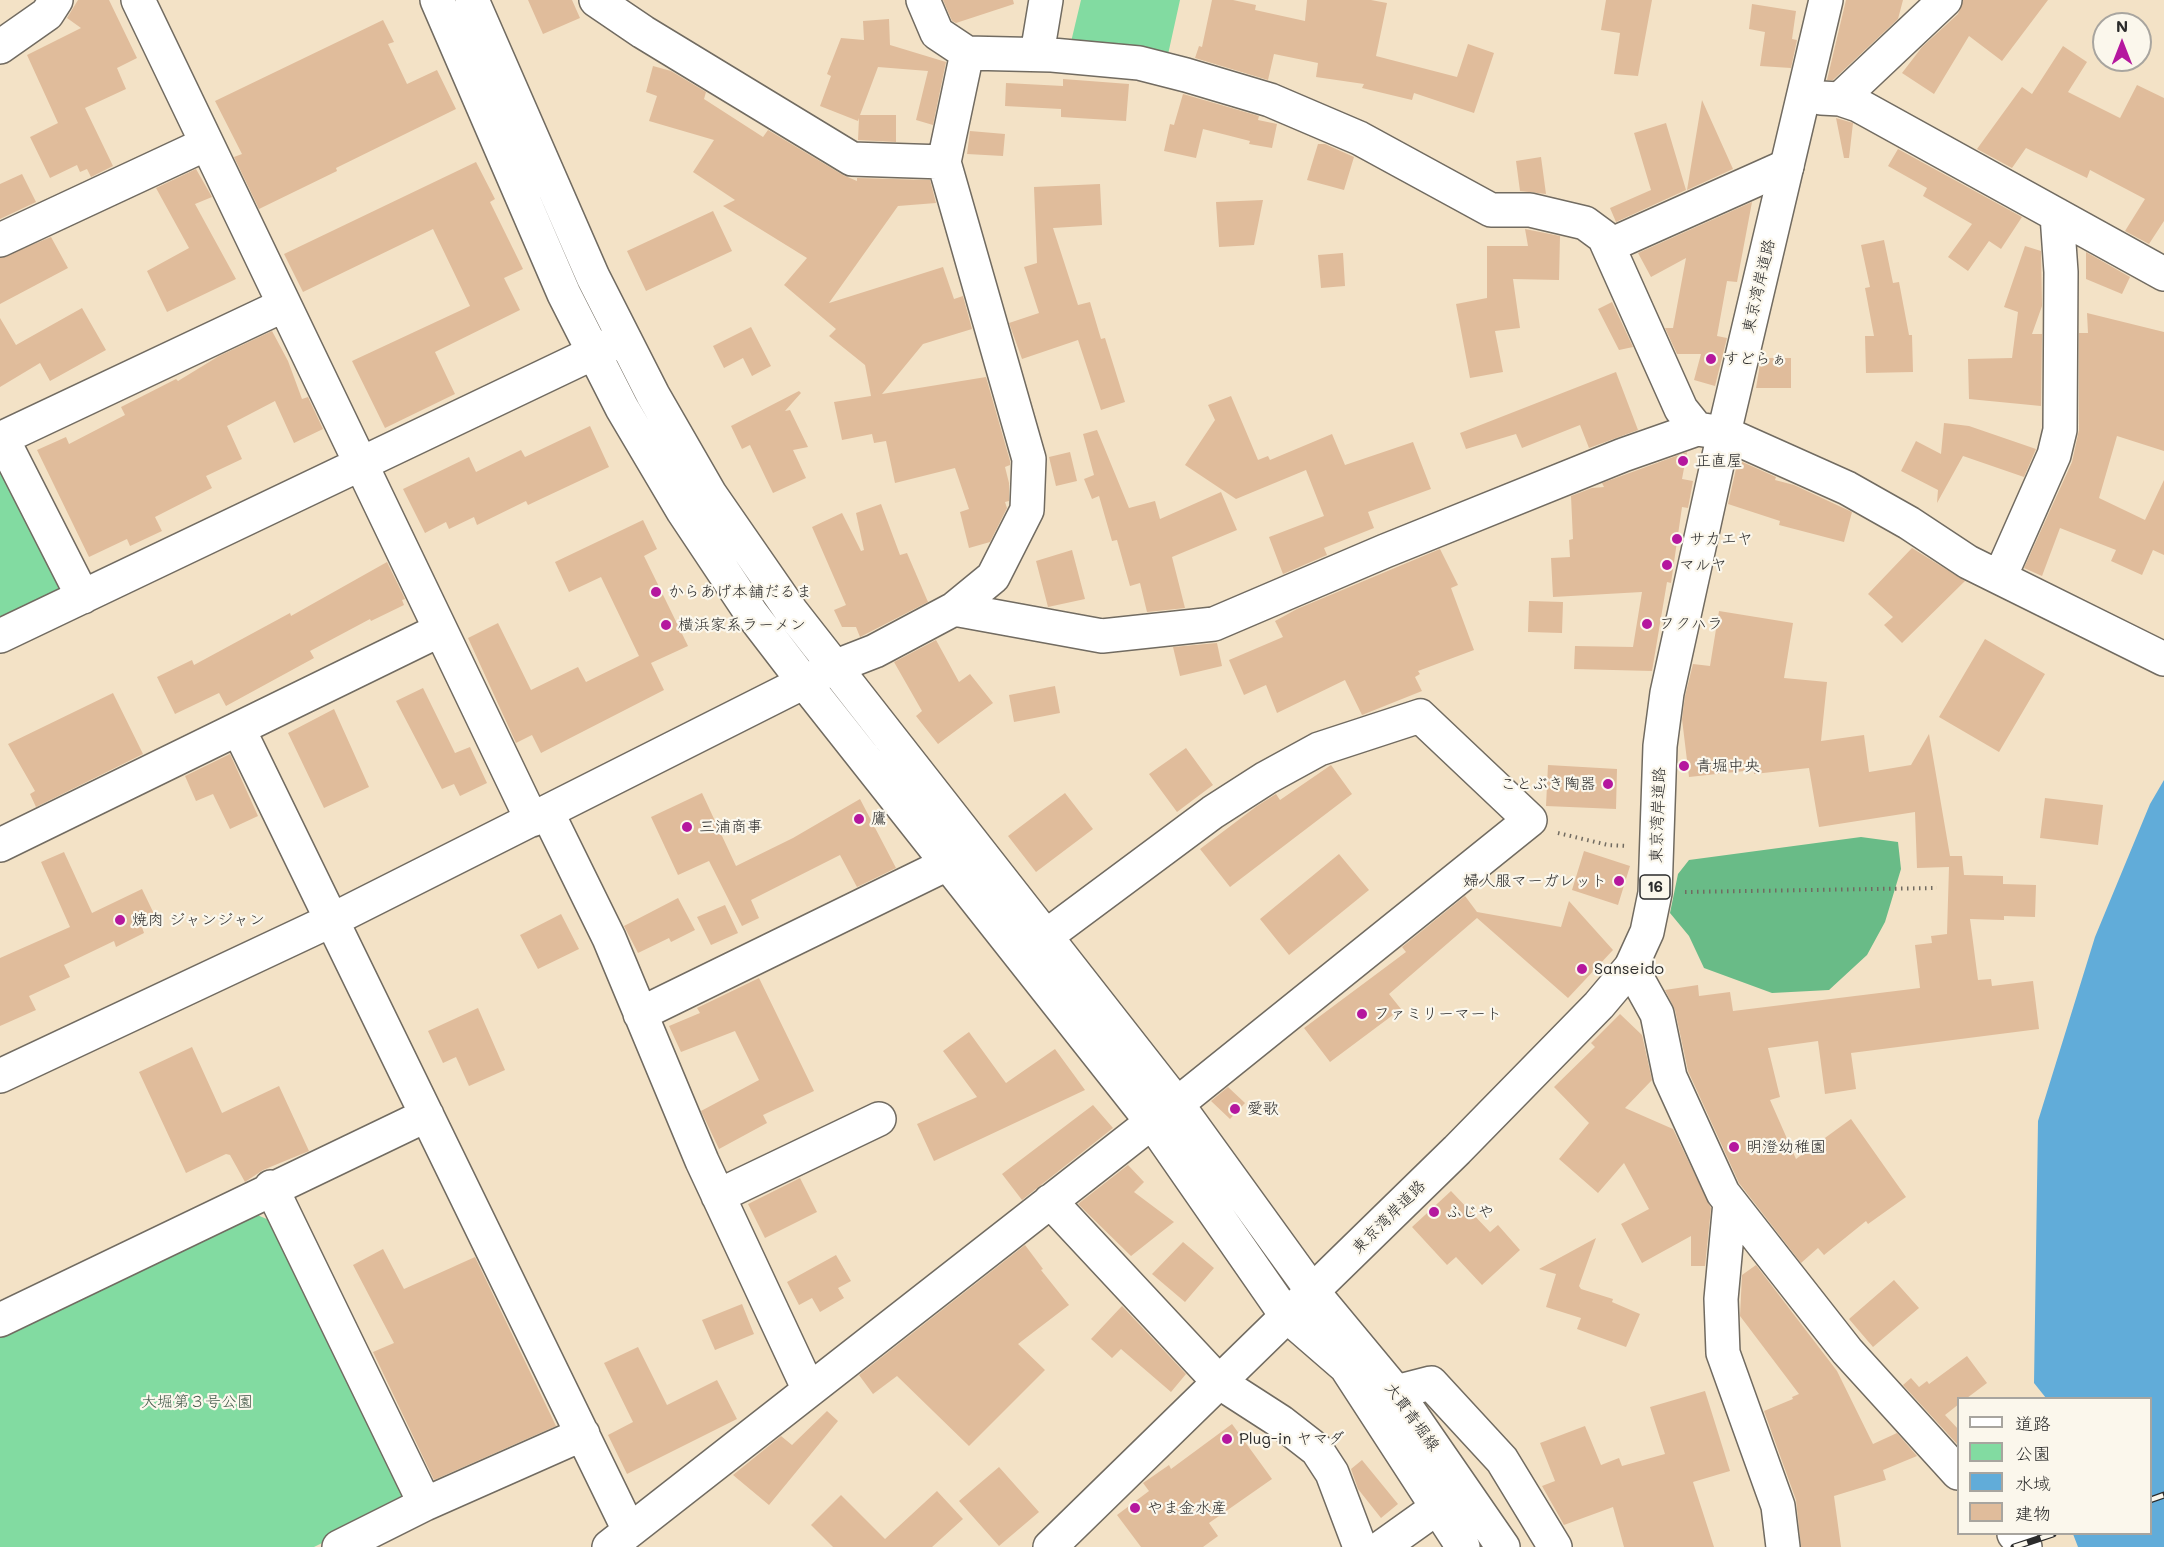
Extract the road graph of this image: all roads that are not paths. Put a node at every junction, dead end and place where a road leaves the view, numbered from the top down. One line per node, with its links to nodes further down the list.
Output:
1 (56, 0): 10 (main road)
2 (138, 0): 15 (main road)
3 (437, 0): 24 (main road)
4 (472, 0): 23 (main road)
5 (596, 0): 16 (main road)
6 (923, 0): 11 (main road)
7 (1046, 0): 12 (main road)
8 (1826, 0): 13 (main road, 東京湾岸道路 / 16)
9 (1945, 0): 14 (main road)
10 (0, 47)
11 (967, 53): 12 (main road); 16 (main road)
12 (1037, 54): 20 (main road)
13 (1804, 98): 14 (main road); 17 (main road, 東京湾岸道路 / 16)
14 (1840, 99): 18 (main road)
15 (206, 144): 19 (main road); 22 (main road)
16 (944, 162): 30 (main road)
17 (1787, 166): 20 (main road); 25 (main road, 東京湾岸道路 / 16)
18 (2057, 215): 21 (main road); 28 (main road)
19 (0, 240)
20 (1608, 246): 25 (main road)
21 (2164, 274)
22 (284, 305): 26 (main road); 27 (main road)
23 (624, 338): 24 (main road); 34 (main road)
24 (594, 352): 27 (main road); 35 (main road)
25 (1711, 431): 28 (main road); 30 (main road); 42 (main road, 東京湾岸道路 / 16)
26 (1, 439): 29 (main road)
27 (360, 464): 29 (main road); 31 (main road)
28 (2000, 577): 33 (main road)
29 (83, 597): 32 (main road)
30 (954, 609): 34 (main road)
31 (440, 630): 36 (main road); 37 (main road)
32 (0, 636)
33 (2164, 659)
34 (834, 668): 35 (main road); 41 (main road)
35 (804, 682): 37 (main road); 39 (main road)
36 (239, 730): 38 (main road); 40 (main road)
37 (540, 816): 40 (main road); 43 (main road)
38 (0, 845)
39 (948, 864): 43 (main road); 45 (main road)
40 (332, 920): 44 (main road); 46 (main road)
41 (1045, 937): 45 (main road); 45 (main road)
42 (1630, 967): 51 (main road); 52 (main road, 東京湾岸道路 / 16)
43 (640, 1014): 49 (main road)
44 (0, 1076)
45 (1164, 1113): 50 (main road); 52 (main road, 大貫青堀線); 53 (main road, 大貫青堀線)
46 (427, 1115): 48 (main road); 58 (main road)
47 (879, 1119): 49 (main road)
48 (271, 1187): 54 (main road); 60 (main road)
49 (718, 1196): 56 (main road)
50 (1050, 1202): 55 (main road); 56 (main road)
51 (1730, 1202): 59 (main road); 71 (main road)
52 (1313, 1292): 53 (main road, 東京湾岸道路 / 16); 57 (main road, 大貫青堀線)
53 (1286, 1315): 55 (main road, 東京湾岸道路 / 16); 61 (main road, 大貫青堀線)
54 (0, 1320)
55 (1219, 1382): 65 (main road, 東京湾岸道路 / 16); 66 (main road)
56 (809, 1390): 63 (main road)
57 (1396, 1392): 69 (main road, 大貫青堀線); 70 (main road)
58 (583, 1434): 60 (main road); 63 (main road)
59 (1957, 1471)
60 (425, 1504): 64 (main road)
61 (1438, 1507): 67 (main road); 68 (main road, 大貫青堀線)
62 (2016, 1535): 72 (main road)
63 (619, 1538)
64 (339, 1547)
65 (1050, 1547)
66 (1360, 1547)
67 (1382, 1547)
68 (1463, 1547)
69 (1503, 1547)
70 (1555, 1547)
71 (1783, 1547)
72 (2025, 1547)

